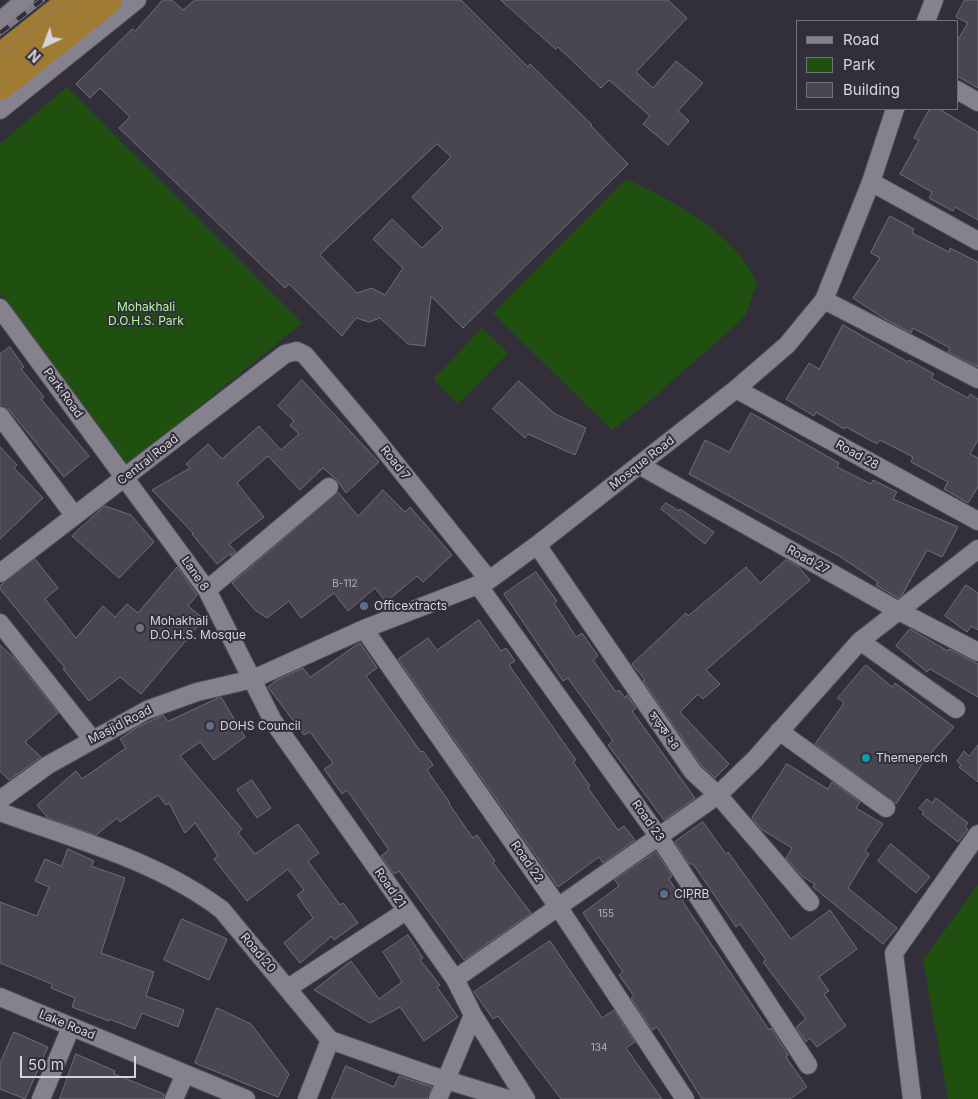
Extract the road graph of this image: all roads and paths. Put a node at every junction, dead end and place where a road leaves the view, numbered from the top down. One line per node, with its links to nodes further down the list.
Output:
1 (26, 0): 7 (street)
2 (73, 0): 8 (highway)
3 (108, 0): 9 (highway)
4 (138, 0): 12 (street)
5 (934, 0): 6 (street)
6 (926, 20)
7 (0, 21)
8 (0, 58)
9 (0, 86)
10 (958, 91): 11 (street)
11 (978, 102)
12 (0, 110)
13 (896, 110): 14 (street, Mosque Road)
14 (871, 182): 15 (street); 16 (street, Mosque Road)
15 (978, 242)
16 (824, 300): 19 (street); 20 (street, Mosque Road)
17 (0, 308): 23 (street, Park Road)
18 (297, 351): 23 (street, Central Road); 30 (street, Road 7)
19 (978, 379)
20 (736, 389): 22 (street, Mosque Road); 26 (street, Road 28)
21 (0, 416): 25 (street)
22 (640, 465): 27 (street, Mosque Road); 32 (street, Road 27)
23 (126, 478): 25 (street, Central Road); 31 (street, Lane 8)
24 (329, 487): 31 (street)
25 (74, 515): 29 (street, Central Road)
26 (978, 520)
27 (537, 545): 30 (street, Mosque Road); 41 (street, সড়ক ২৪)
28 (978, 549): 32 (street)
29 (0, 573)
30 (483, 582): 34 (street, Mosque Road); 46 (street, Road 23)
31 (207, 590): 37 (street, Lane 8)
32 (899, 611): 35 (street); 36 (street, Road 27)
33 (0, 623): 40 (street)
34 (364, 628): 37 (street, Mosque Road); 48 (street, Road 22)
35 (860, 642): 38 (street); 39 (street)
36 (978, 652)
37 (252, 679): 40 (street, Masjid Road); 49 (street, Road 21)
38 (956, 709)
39 (779, 731): 41 (street); 43 (street)
40 (92, 739): 42 (street, Masjid Road)
41 (718, 795): 46 (street); 47 (street, সড়ক ২৪)
42 (0, 800)
43 (886, 808)
44 (0, 812): 51 (street, Road 20)
45 (978, 834): 67 (street)
46 (659, 837): 48 (street); 56 (street, Road 23)
47 (810, 902)
48 (558, 908): 50 (street); 66 (street, Road 22)
49 (406, 911): 50 (street, Road 21); 51 (street)
50 (454, 979): 53 (street, Road 21)
51 (288, 988): 55 (street, Road 20)
52 (0, 997): 54 (street, Lake Road)
53 (473, 1015): 58 (street); 65 (street, Road 21)
54 (70, 1026): 57 (street, Lake Road); 59 (street)
55 (330, 1040): 58 (street); 62 (street)
56 (808, 1065)
57 (185, 1074): 60 (street); 61 (street, Lake Road)
58 (446, 1079): 63 (street); 64 (street)
59 (41, 1099)
60 (174, 1099)
61 (246, 1099)
62 (307, 1099)
63 (438, 1099)
64 (508, 1099)
65 (526, 1099)
66 (685, 1099)
67 (912, 1099)

